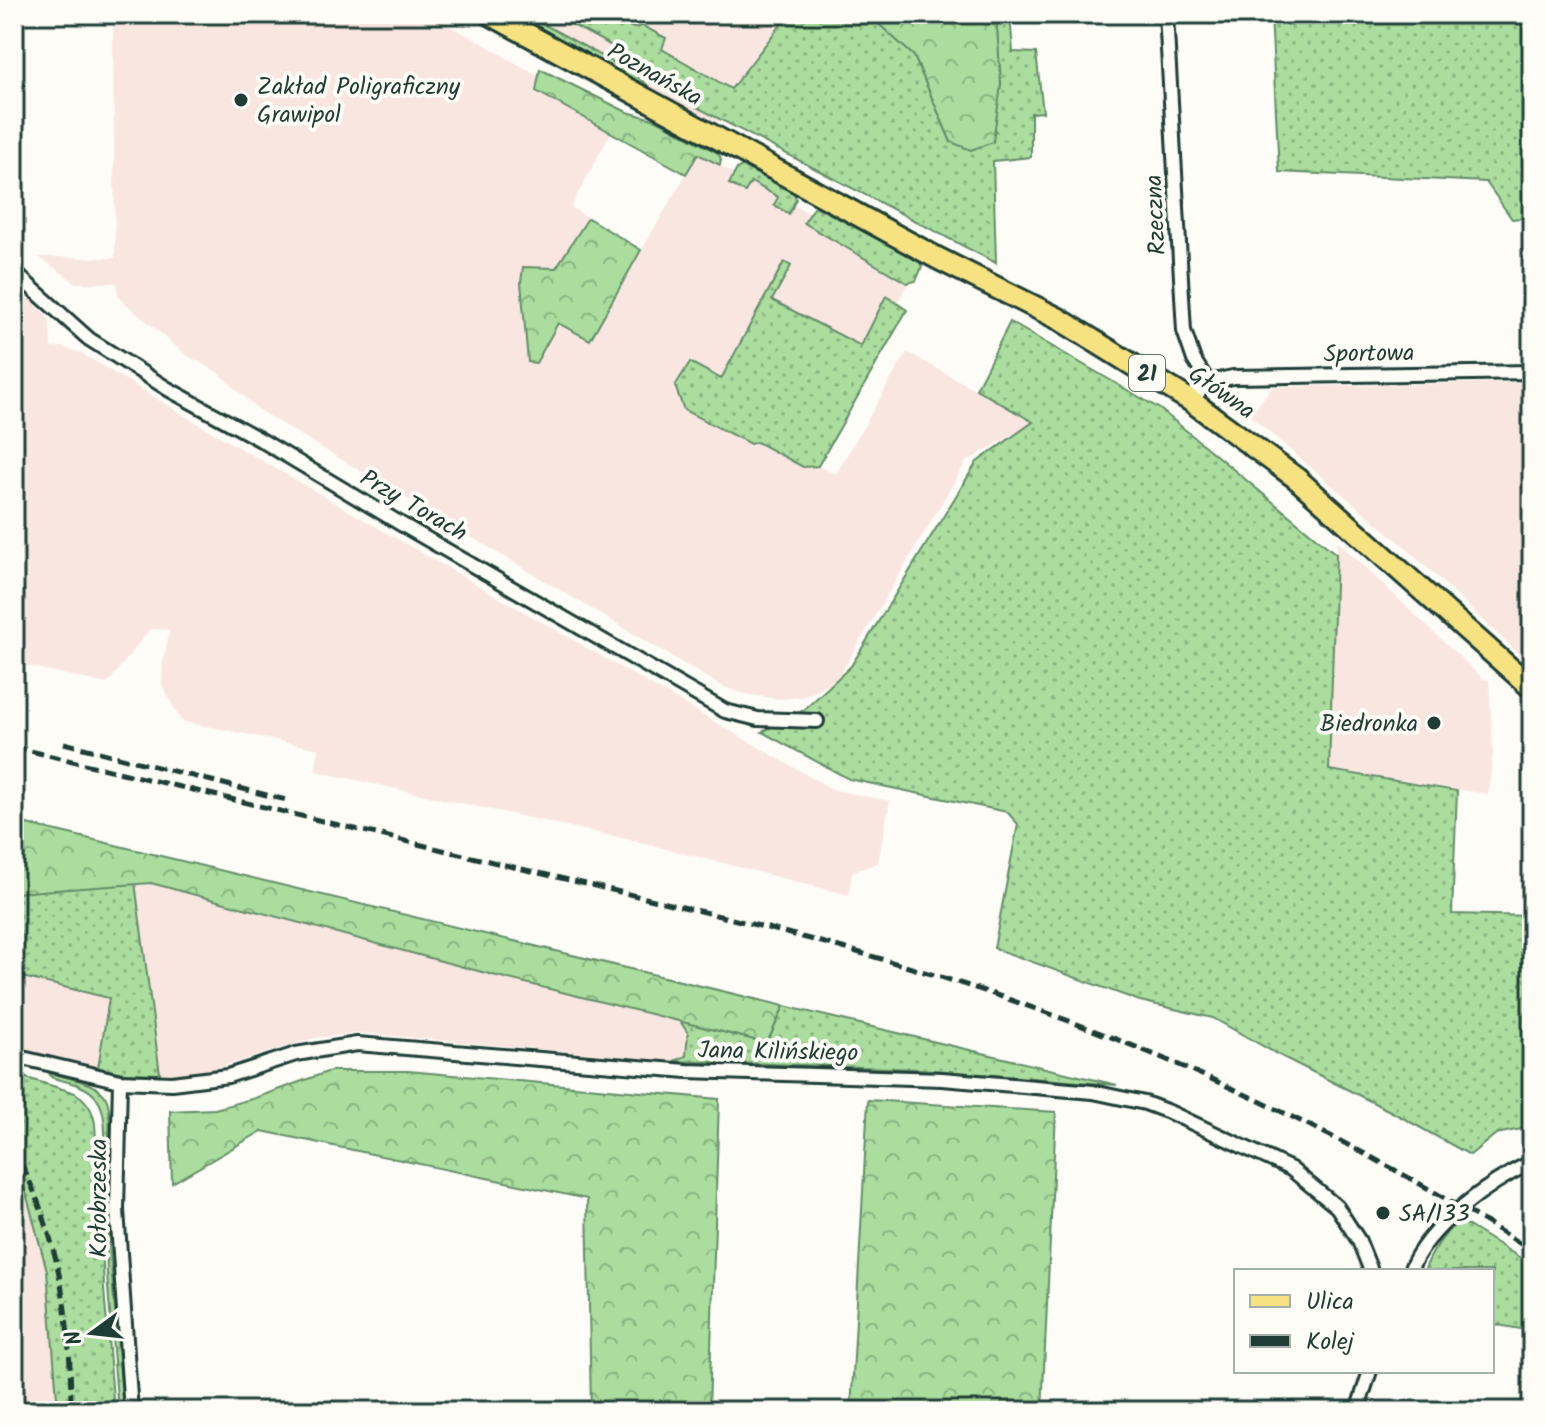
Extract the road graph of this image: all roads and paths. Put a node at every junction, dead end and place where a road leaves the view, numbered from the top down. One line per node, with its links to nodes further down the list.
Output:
1 (490, 14): 3 (main road, Poznańska / 21)
2 (1166, 14): 6 (street, Rzeczna)
3 (710, 134): 7 (main road, Główna / 21)
4 (14, 272): 9 (street, Przy Torach)
5 (1532, 372): 6 (street, Sportowa)
6 (1208, 382): 7 (street)
7 (1191, 401): 8 (main road, Główna / 21)
8 (1532, 688)
9 (817, 721)
10 (14, 1056): 11 (street, Jana Kilińskiego)
11 (120, 1081): 13 (street, Jana Kilińskiego); 16 (street, Kołobrzeska)
12 (1532, 1162): 14 (street)
13 (1370, 1269)
14 (1411, 1269)
15 (1369, 1373): 17 (street)
16 (131, 1411)
17 (1357, 1411)

